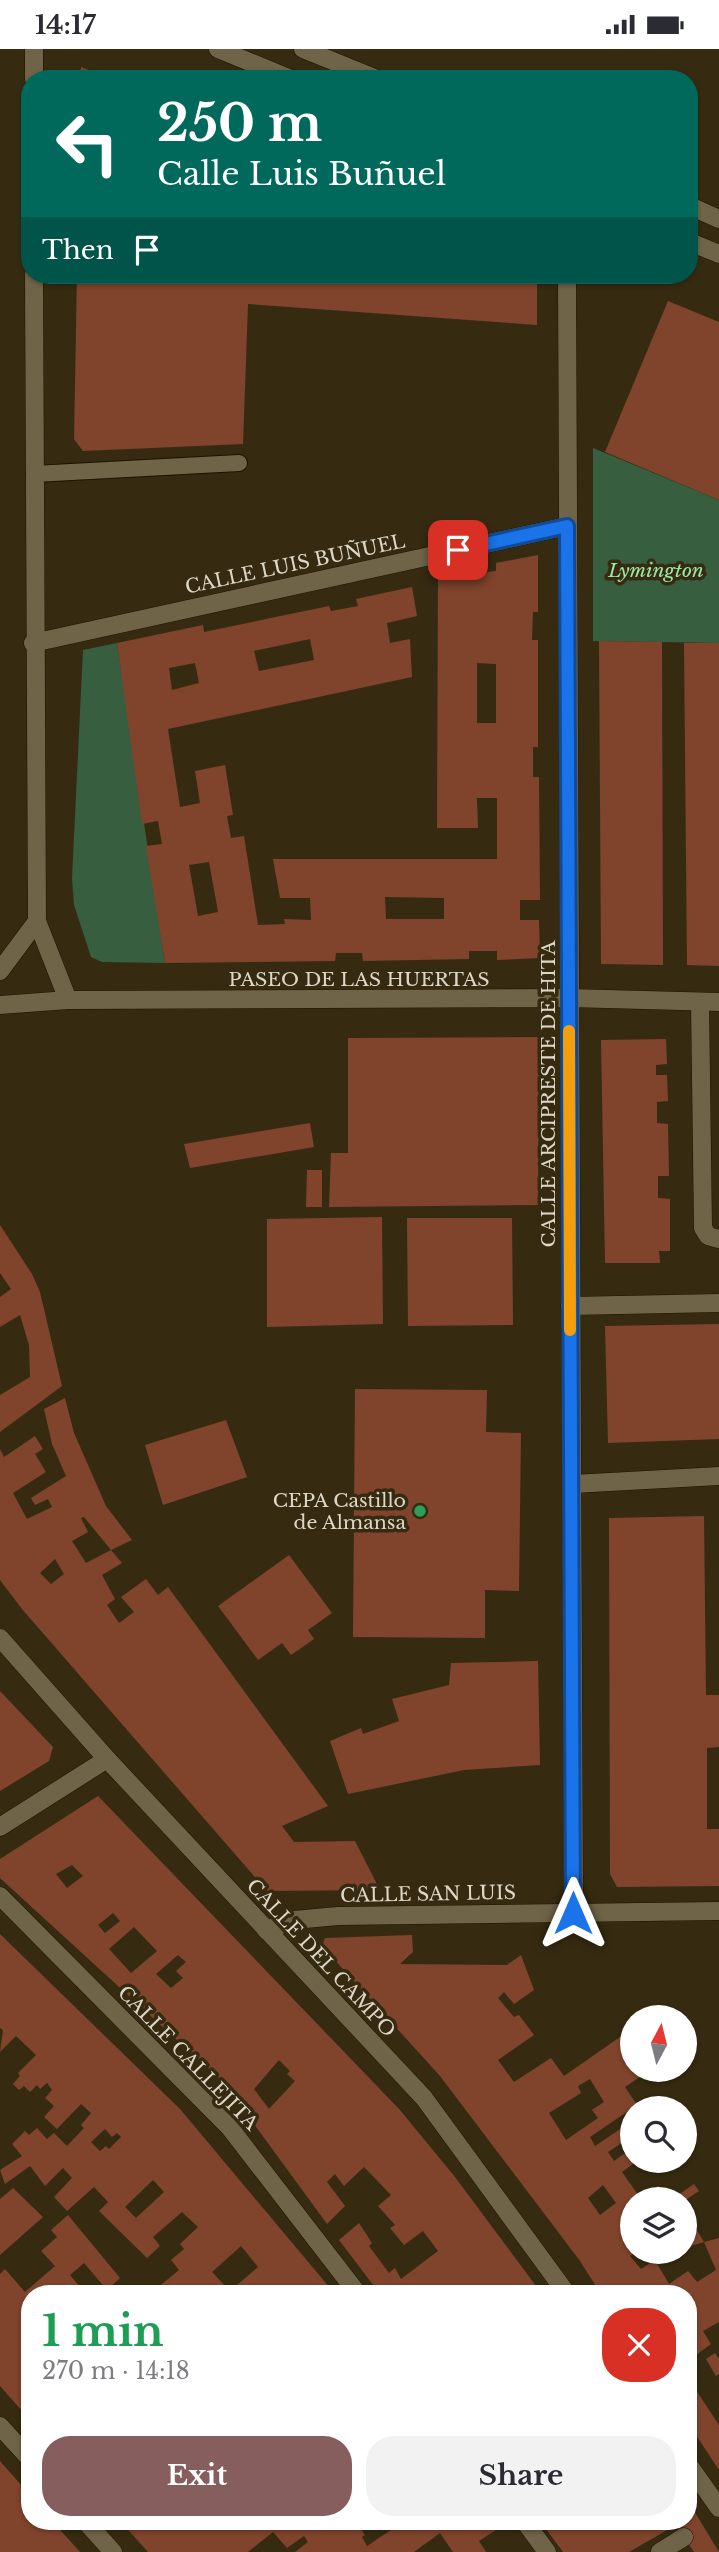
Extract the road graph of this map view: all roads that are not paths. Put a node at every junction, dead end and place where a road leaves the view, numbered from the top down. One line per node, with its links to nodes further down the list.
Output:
1 (34, 49): 4 (street)
2 (218, 49): 5 (street)
3 (303, 49): 6 (street)
4 (34, 70)
5 (269, 70)
6 (355, 70)
7 (698, 210): 8 (street)
8 (719, 219)
9 (698, 245): 10 (street)
10 (719, 254)
11 (34, 284): 14 (street)
12 (567, 284): 15 (street, CALLE ARCIPRESTE DE HITA)
13 (239, 463): 14 (lane)
14 (34, 474): 16 (street)
15 (567, 526): 16 (street, CALLE LUIS BUÑUEL); 19 (street, CALLE ARCIPRESTE DE HITA)
16 (33, 643): 17 (street)
17 (37, 921): 18 (street); 20 (street)
18 (0, 971)
19 (569, 998): 20 (street, PASEO DE LAS HUERTAS); 21 (street, PASEO DE LAS HUERTAS); 26 (street, CALLE ARCIPRESTE DE HITA)
20 (68, 1000): 23 (street, PASEO DE LAS HUERTAS)
21 (700, 1002): 22 (street, PASEO DE LAS HUERTAS); 24 (street)
22 (719, 1002)
23 (0, 1005)
24 (719, 1239)
25 (719, 1303): 26 (street)
26 (570, 1306): 28 (street, CALLE ARCIPRESTE DE HITA)
27 (719, 1476): 28 (street)
28 (573, 1484): 34 (street, CALLE ARCIPRESTE DE HITA)
29 (0, 1640): 30 (street, CALLE DEL CAMPO)
30 (107, 1759): 31 (street); 35 (street, CALLE DEL CAMPO)
31 (0, 1827)
32 (0, 1896): 36 (street, CALLE CALLEJITA)
33 (719, 1911): 34 (street, CALLE SAN LUIS)
34 (573, 1913): 35 (street, CALLE SAN LUIS)
35 (266, 1930): 37 (street, CALLE DEL CAMPO)
36 (351, 2285)
37 (560, 2285)
38 (0, 2426): 39 (street)
39 (21, 2449)
40 (697, 2477): 41 (street)
41 (719, 2508)
42 (93, 2530): 45 (street)
43 (531, 2530): 46 (street)
44 (684, 2537): 47 (street)
45 (113, 2552)
46 (547, 2552)
47 (660, 2552)

